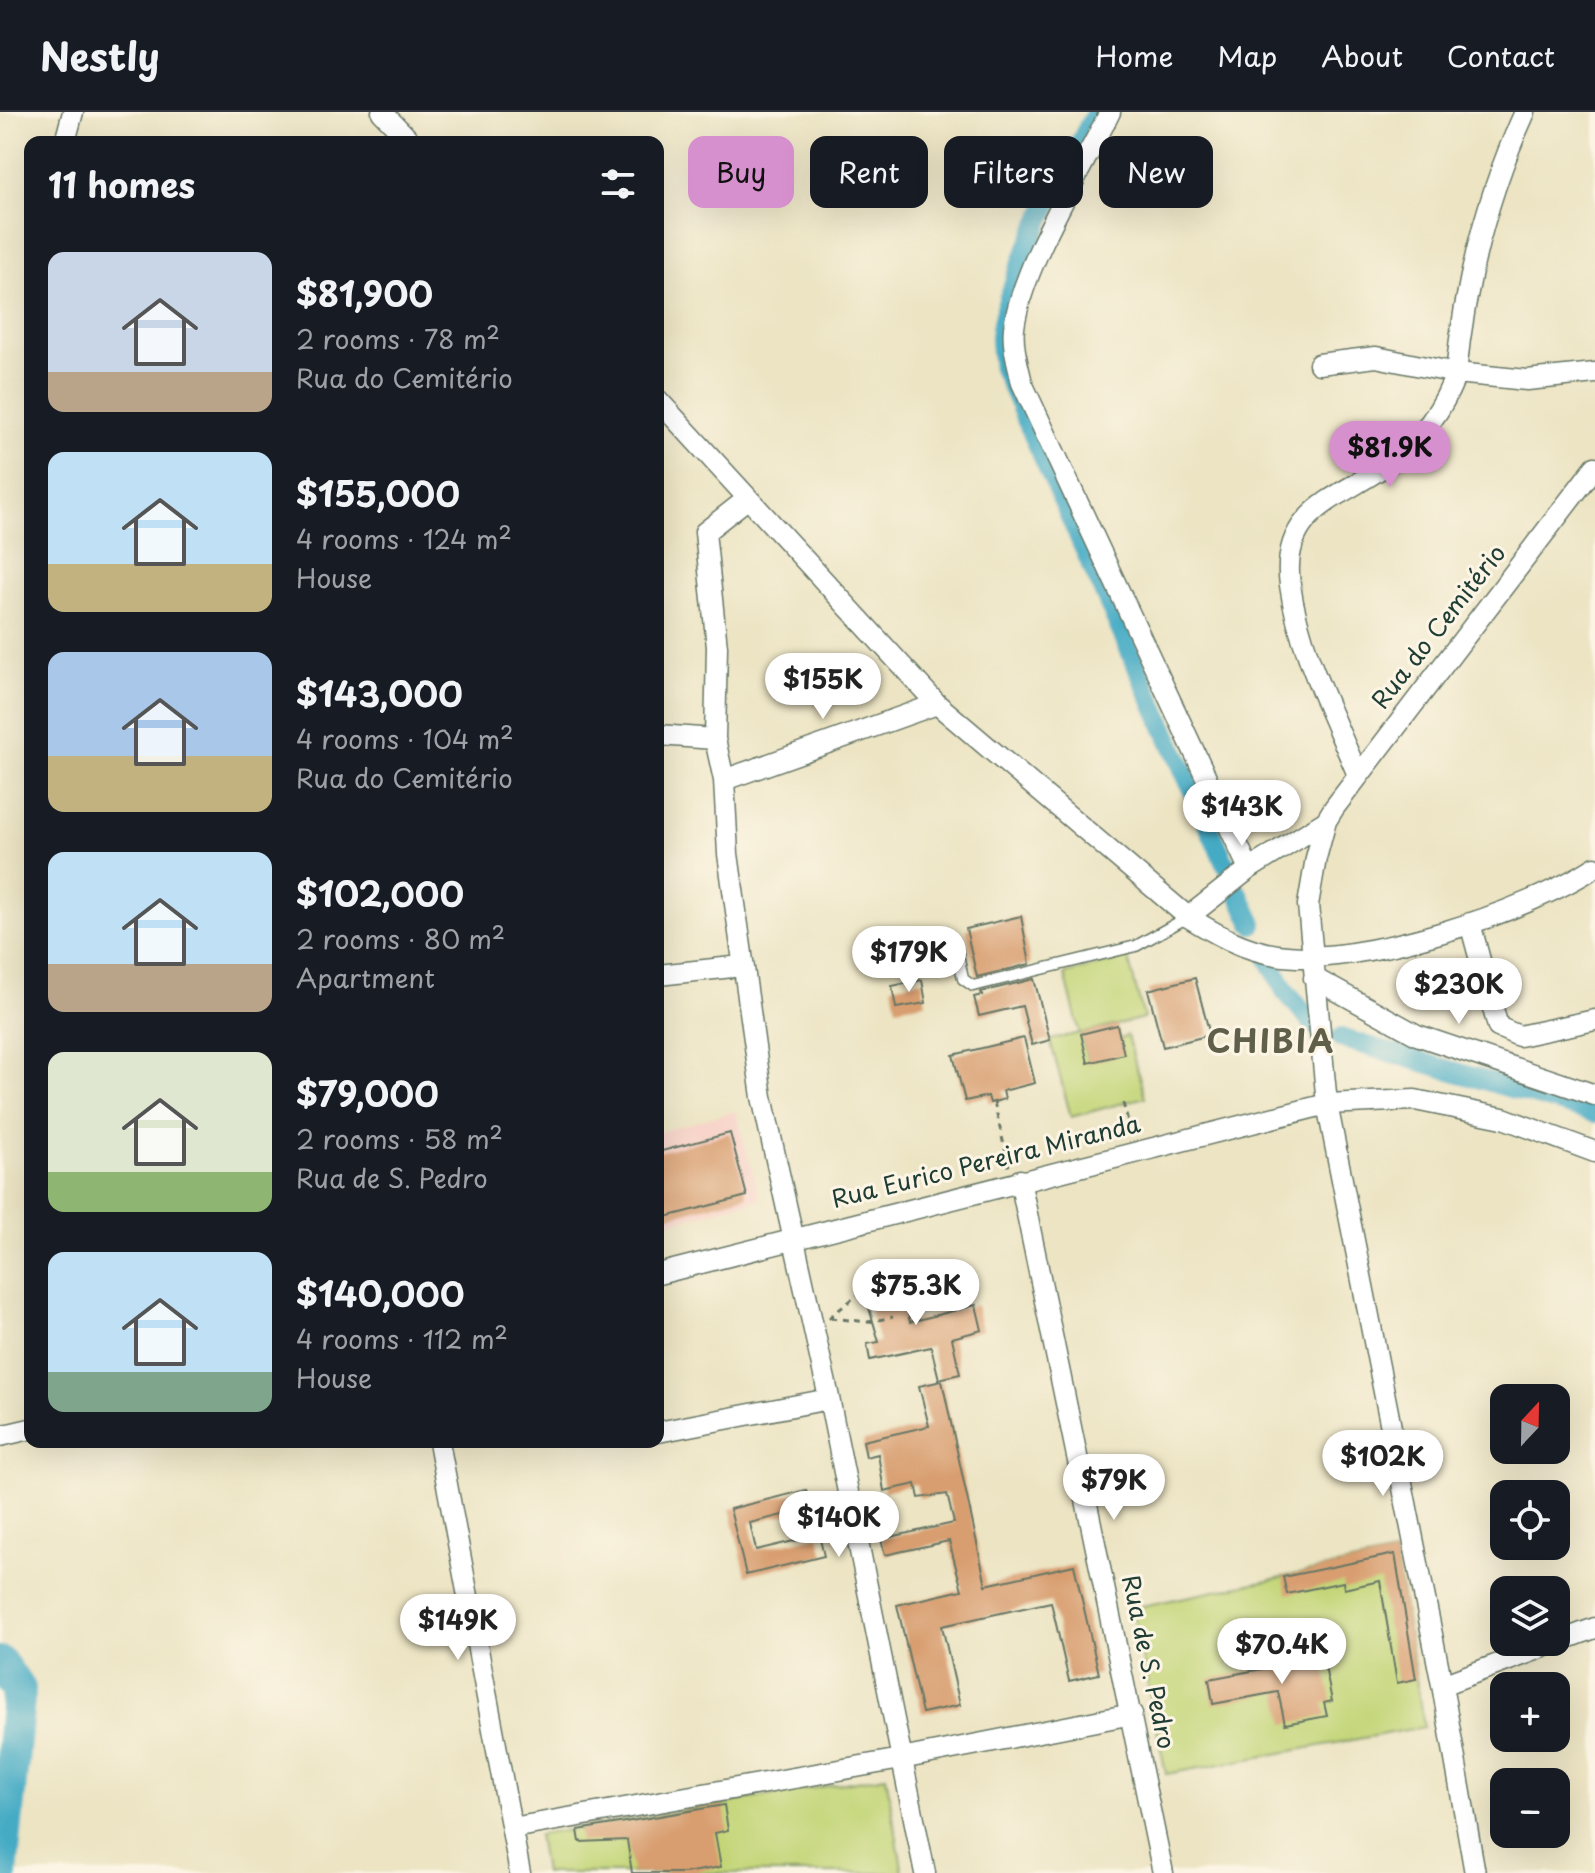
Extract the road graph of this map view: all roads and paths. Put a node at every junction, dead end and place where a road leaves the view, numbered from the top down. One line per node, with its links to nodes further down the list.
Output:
1 (73, 112): 5 (street)
2 (382, 112): 6 (street)
3 (1110, 112): 20 (street)
4 (1525, 112): 8 (street)
5 (67, 136)
6 (405, 136)
7 (1319, 364): 8 (street)
8 (1456, 373): 9 (street); 16 (street)
9 (1595, 373)
10 (664, 407): 12 (street)
11 (1595, 467): 16 (street, Rua do Cemitério)
12 (747, 499): 13 (street); 15 (street)
13 (937, 704): 17 (street); 21 (street)
14 (664, 735): 15 (street)
15 (715, 739): 17 (street)
16 (1357, 773): 18 (street, Rua do Cemitério)
17 (724, 780): 25 (street)
18 (1326, 821): 20 (street); 24 (street)
19 (1595, 867): 22 (street)
20 (1249, 869): 21 (street)
21 (1188, 917): 23 (lane); 24 (street)
22 (1470, 923): 24 (street); 28 (street)
23 (957, 949)
24 (1310, 955): 27 (street)
25 (742, 966): 26 (street); 36 (street)
26 (664, 974)
27 (1314, 978): 29 (street); 32 (street)
28 (1595, 1020)
29 (1595, 1095)
30 (994, 1102): 35 (path)
31 (1123, 1103): 33 (path)
32 (1327, 1104): 33 (street, Rua Eurico Pereira Miranda); 34 (street, Rua Eurico Pereira Miranda); 49 (street)
33 (1136, 1152): 35 (street, Rua Eurico Pereira Miranda)
34 (1595, 1152)
35 (1016, 1181): 36 (street, Rua Eurico Pereira Miranda); 50 (street, Rua de S. Pedro)
36 (793, 1237): 37 (street, Rua Eurico Pereira Miranda); 42 (street)
37 (664, 1272)
38 (877, 1286): 39 (path)
39 (866, 1288): 40 (path); 42 (path)
40 (872, 1307)
41 (893, 1317): 42 (path)
42 (821, 1320): 43 (street)
43 (829, 1399): 45 (street); 51 (street)
44 (24, 1430): 46 (street)
45 (664, 1431)
46 (0, 1436)
47 (440, 1448): 52 (street)
48 (1595, 1628): 49 (street)
49 (1442, 1685): 56 (street)
50 (1132, 1714): 51 (street); 55 (street, Rua de S. Pedro)
51 (901, 1759): 52 (street); 54 (street)
52 (512, 1828): 53 (street)
53 (520, 1873)
54 (925, 1873)
55 (1163, 1873)
56 (1475, 1873)

